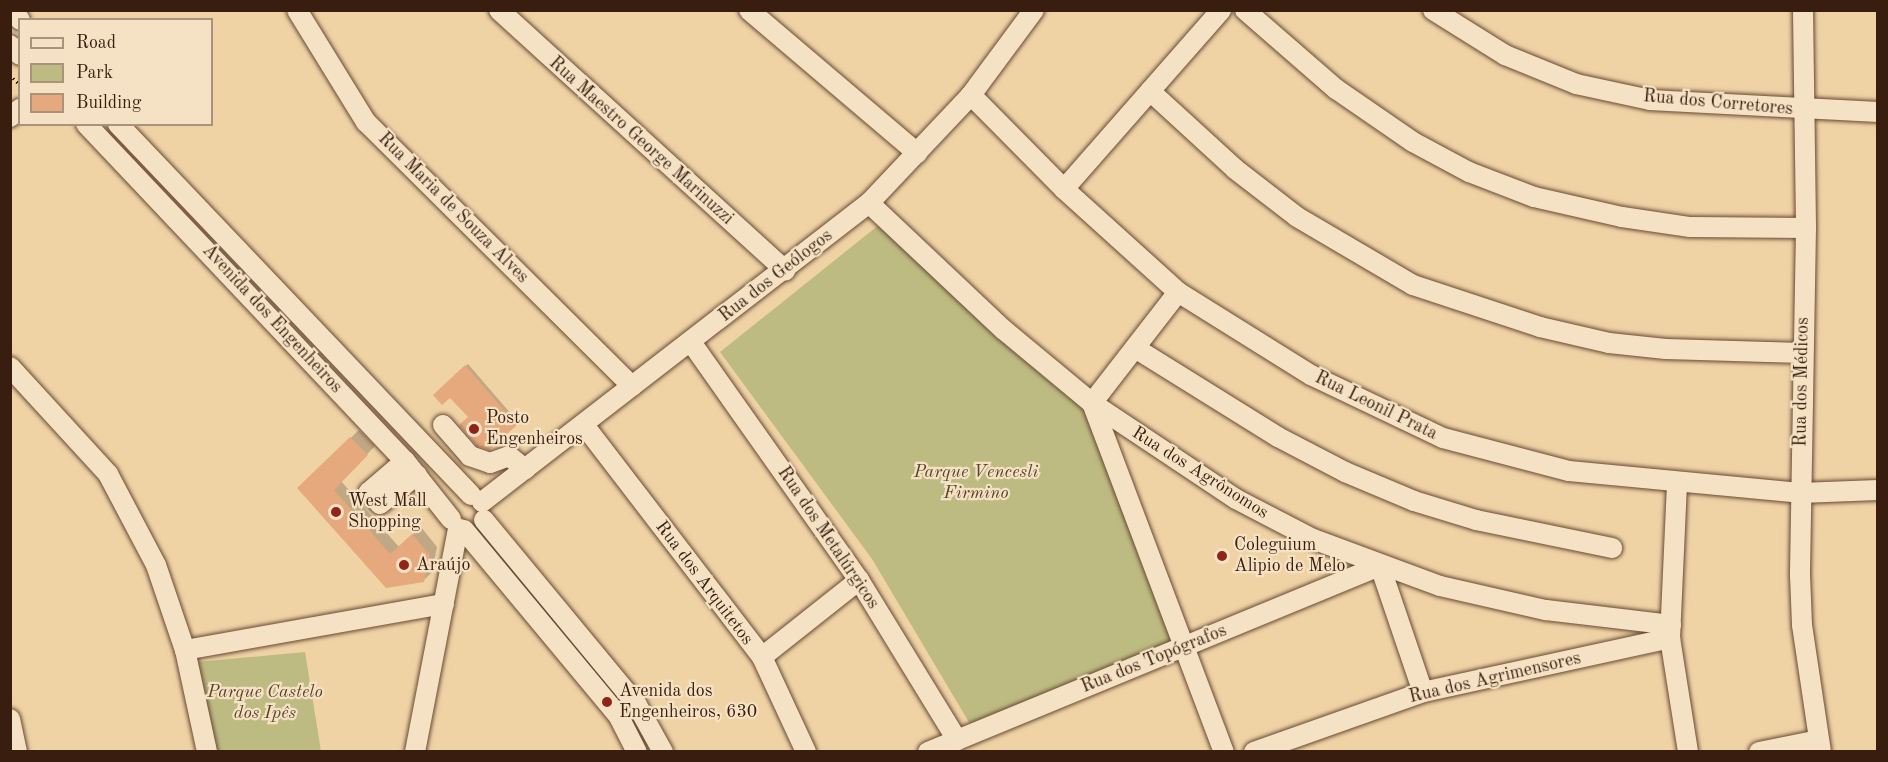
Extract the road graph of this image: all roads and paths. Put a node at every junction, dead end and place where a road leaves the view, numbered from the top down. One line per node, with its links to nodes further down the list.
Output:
1 (297, 10): 25 (street, Rua Maria de Souza Alves)
2 (499, 10): 19 (street, Rua Maestro George Marinuzzi)
3 (749, 10): 15 (street)
4 (1221, 10): 9 (street)
5 (1245, 10): 18 (street)
6 (1433, 10): 11 (street, Rua dos Corretores)
7 (1803, 10): 11 (street, Rua dos Médicos)
8 (1028, 13): 10 (street, Rua dos Geólogos)
9 (1150, 91): 16 (street); 23 (street)
10 (971, 95): 15 (street, Rua dos Geólogos); 16 (street, Rua Leonil Prata)
11 (1805, 110): 12 (street, Rua dos Corretores); 18 (street, Rua dos Médicos)
12 (1878, 112)
13 (88, 126): 30 (street, Avenida dos Engenheiros)
14 (120, 126): 27 (street, Avenida dos Engenheiros)
15 (917, 153): 17 (street, Rua dos Geólogos)
16 (1064, 189): 20 (street, Rua Leonil Prata)
17 (869, 203): 19 (street, Rua dos Geólogos); 26 (street, Rua dos Agrônomos)
18 (1806, 228): 23 (street, Rua dos Médicos)
19 (785, 270): 21 (street, Rua dos Geólogos)
20 (1178, 292): 22 (street); 32 (street, Rua Leonil Prata)
21 (691, 342): 25 (street, Rua dos Geólogos); 41 (street, Rua dos Metalúrgicos)
22 (1135, 348): 26 (street); 37 (street)
23 (1802, 353): 34 (street, Rua dos Médicos)
24 (10, 367): 45 (street)
25 (632, 386): 29 (street, Rua dos Geólogos)
26 (1092, 403): 40 (street, Rua dos Agrônomos); 44 (street)
27 (400, 419): 30 (street); 35 (street, Avenida dos Engenheiros)
28 (444, 424): 31 (street)
29 (584, 425): 31 (street, Rua dos Geólogos); 46 (street, Rua dos Arquitetos)
30 (383, 437): 36 (street, Avenida dos Engenheiros)
31 (525, 469): 35 (street, Rua dos Geólogos)
32 (1677, 484): 34 (street, Rua Leonil Prata); 43 (street)
33 (1878, 490): 34 (street, Rua Leonil Prata)
34 (1800, 493): 50 (street, Rua dos Médicos)
35 (479, 506): 36 (street); 36 (street); 55 (street, Avenida dos Engenheiros)
36 (458, 526): 38 (street, Avenida dos Engenheiros); 39 (street)
37 (1612, 548)
38 (487, 558): 39 (street); 54 (street, Avenida dos Engenheiros)
39 (451, 566): 42 (street)
40 (1380, 566): 43 (street, Rua dos Agrônomos); 44 (street, Rua dos Topógrafos); 47 (street)
41 (859, 580): 46 (street); 49 (street, Rua dos Metalúrgicos)
42 (444, 604): 45 (street); 53 (street)
43 (1671, 631): 47 (street, Rua dos Agrimensores); 60 (street)
44 (1184, 646): 49 (street, Rua dos Topógrafos); 58 (street)
45 (184, 650): 52 (street)
46 (762, 657): 56 (street, Rua dos Arquitetos)
47 (1423, 692): 59 (street, Rua dos Agrimensores)
48 (10, 719): 51 (street)
49 (957, 740): 57 (street, Rua dos Topógrafos)
50 (1820, 746): 61 (street)
51 (17, 752)
52 (207, 752)
53 (415, 752)
54 (637, 752)
55 (663, 752)
56 (806, 752)
57 (928, 752)
58 (1224, 752)
59 (1254, 752)
60 (1688, 752)
61 (1759, 752)

